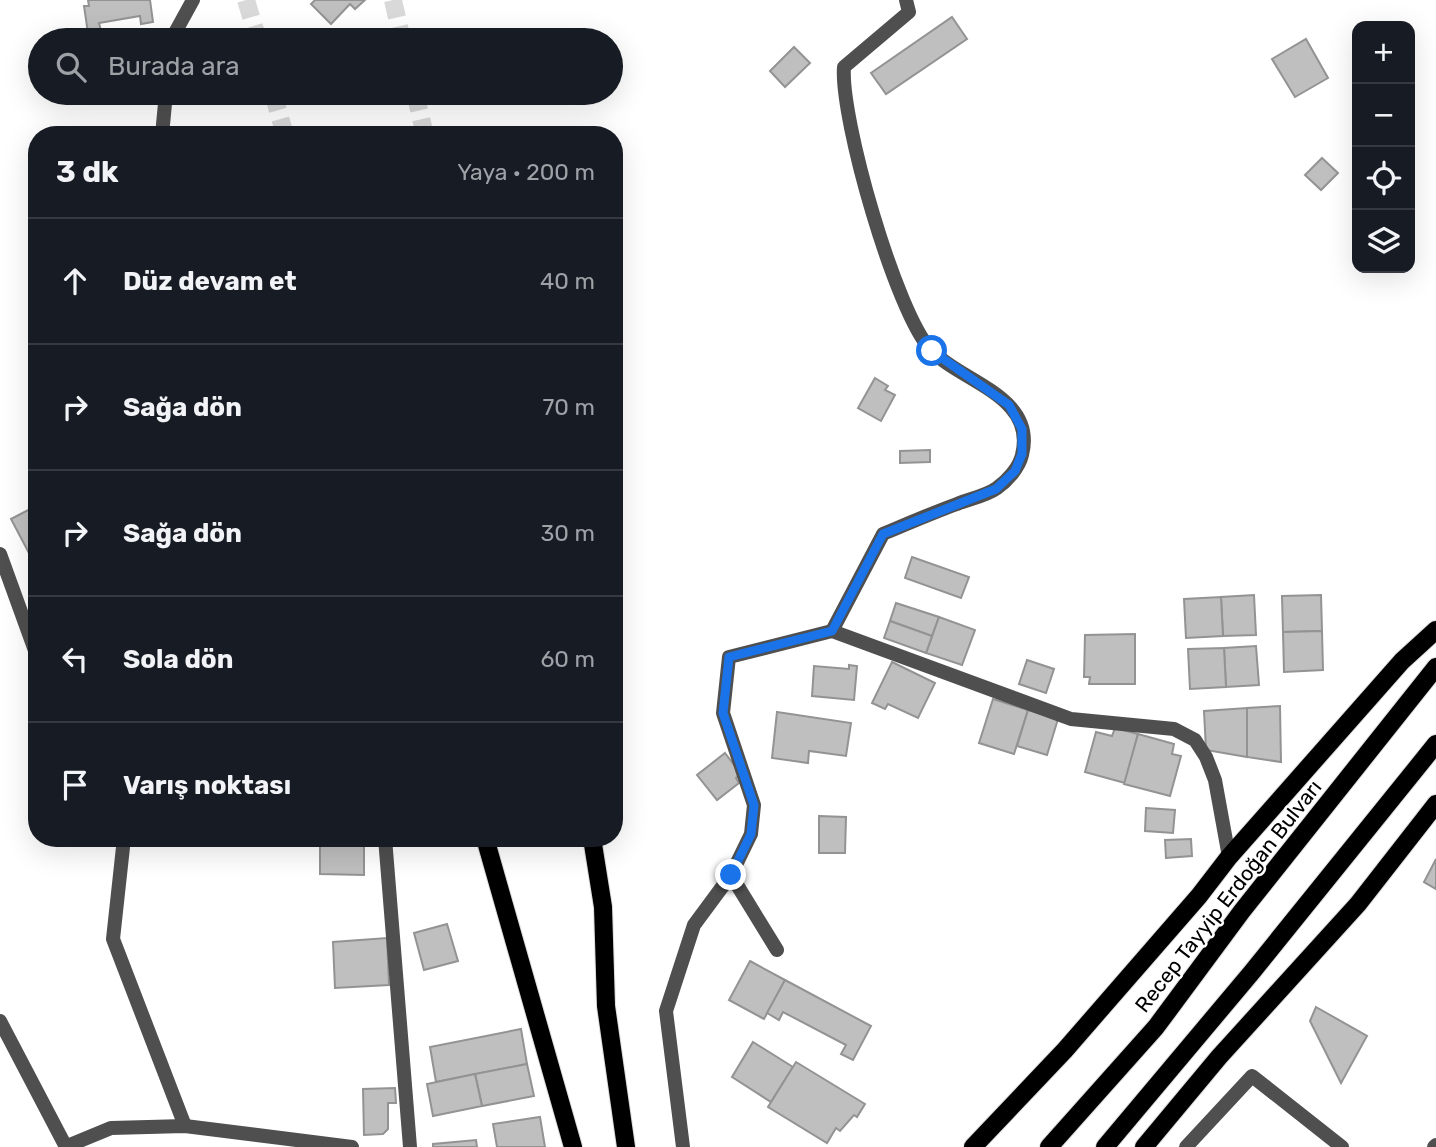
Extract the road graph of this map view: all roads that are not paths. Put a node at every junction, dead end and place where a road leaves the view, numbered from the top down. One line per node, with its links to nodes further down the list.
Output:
1 (193, 0): 3 (street)
2 (906, 0): 8 (street)
3 (177, 28)
4 (165, 105): 5 (street)
5 (163, 126)
6 (0, 554): 7 (street)
7 (28, 631)
8 (832, 631): 17 (street); 18 (street)
9 (1436, 631): 17 (main road)
10 (1436, 667): 29 (main road, Recep Tayyip Erdoğan Bulvarı)
11 (1436, 744): 30 (main road)
12 (1436, 804): 31 (main road)
13 (123, 847): 21 (street)
14 (386, 847): 24 (street)
15 (488, 847): 25 (main road)
16 (593, 847): 26 (main road)
17 (1229, 857): 28 (main road)
18 (731, 875): 19 (street); 27 (street)
19 (777, 950)
20 (0, 1021): 22 (street)
21 (185, 1126): 22 (street); 23 (street)
22 (66, 1147)
23 (352, 1147)
24 (410, 1147)
25 (573, 1147)
26 (626, 1147)
27 (682, 1147)
28 (973, 1147)
29 (1049, 1147)
30 (1105, 1147)
31 (1144, 1147)
32 (1186, 1147): 33 (street)
33 (1342, 1147)

